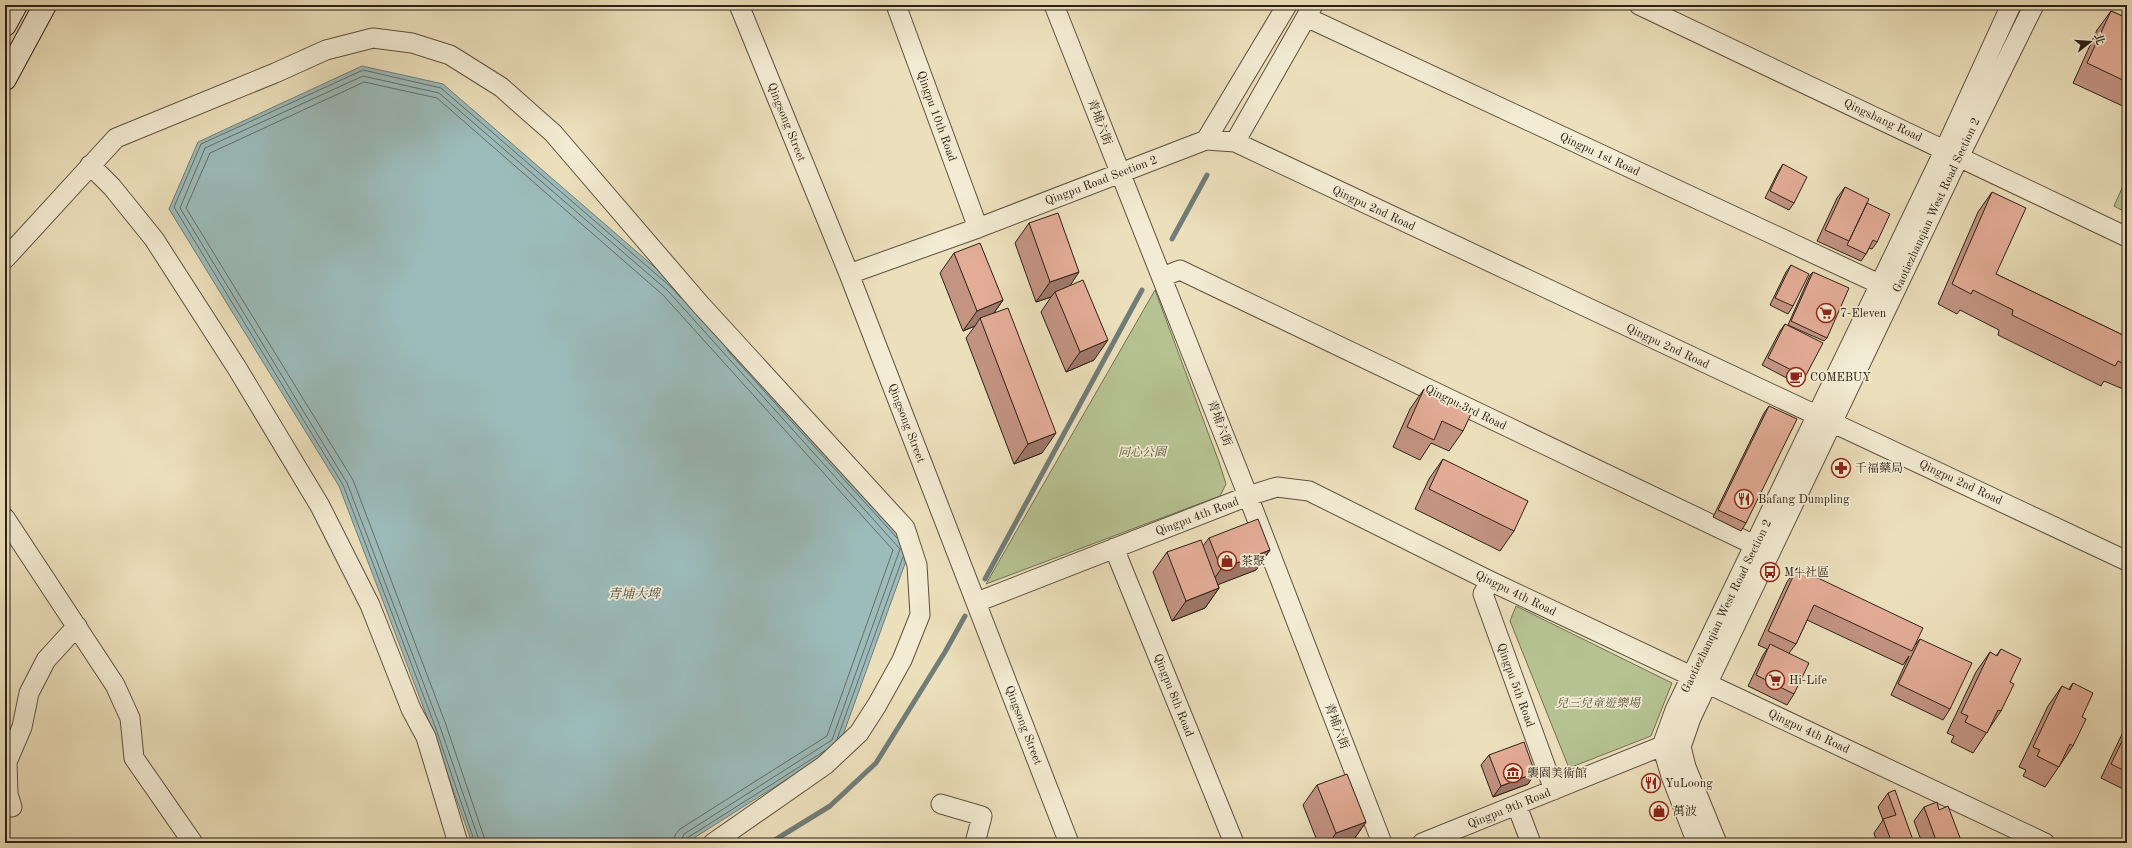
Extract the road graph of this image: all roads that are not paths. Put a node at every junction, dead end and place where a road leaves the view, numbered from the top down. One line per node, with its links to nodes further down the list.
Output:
1 (16, 5): 11 (main road)
2 (45, 5): 12 (main road)
3 (739, 5): 21 (street, Qingsong Street)
4 (896, 5): 18 (street, Qingpu 10th Road)
5 (1054, 5): 17 (street, 青埔六街)
6 (1287, 5): 13 (street)
7 (1639, 5): 15 (street, Qingshang Road)
8 (2010, 5): 15 (street, Gaotiezhanqian West Road Section 2)
9 (2034, 5): 15 (street, Gaotiezhanqian West Road Section 2)
10 (1309, 11): 14 (street); 23 (street, Qingpu 1st Road)
11 (5, 25)
12 (5, 79)
13 (1206, 140): 14 (street, Qingpu 2nd Road); 17 (street, Qingpu Road Section 2)
14 (1235, 142): 24 (street, Qingpu 2nd Road)
15 (1952, 153): 19 (street, Qingshang Road); 23 (street, Gaotiezhanqian West Road Section 2)
16 (90, 165): 20 (street); 40 (street); 41 (street)
17 (1119, 172): 18 (street, Qingpu Road Section 2); 22 (street, 青埔六街)
18 (978, 228): 21 (street, Qingpu Road Section 2)
19 (2127, 237)
20 (5, 259)
21 (849, 274): 31 (street, Qingsong Street)
22 (1162, 277): 25 (street, 青埔六街); 28 (street, Qingpu 3rd Road)
23 (1887, 288): 24 (street, Gaotiezhanqian West Road Section 2)
24 (1824, 418): 28 (street, Gaotiezhanqian West Road Section 2); 29 (street, Qingpu 2nd Road)
25 (1248, 496): 27 (street, Qingpu 4th Road); 30 (street, Qingpu 4th Road); 45 (street, 青埔六街)
26 (5, 518): 32 (street)
27 (1114, 548): 31 (street, Qingpu 4th Road); 44 (street, Qingpu 8th Road)
28 (1763, 549): 33 (street, Gaotiezhanqian West Road Section 2)
29 (2127, 561)
30 (1490, 580): 33 (street, Qingpu 4th Road); 35 (street, Qingpu 5th Road)
31 (977, 602): 43 (street, Qingsong Street)
32 (77, 626): 38 (street); 39 (street)
33 (1700, 680): 34 (street, Gaotiezhanqian West Road Section 2); 49 (street, Gaotiezhanqian West Road Section 2); 50 (street, Qingpu 4th Road)
34 (1662, 746): 35 (street, Qingpu 9th Road); 48 (street)
35 (1554, 790): 37 (street, Qingpu 9th Road)
36 (941, 804): 42 (street)
37 (1517, 806): 46 (street, Qingpu 9th Road); 47 (street)
38 (12, 807)
39 (194, 843)
40 (458, 843)
41 (713, 843)
42 (974, 843)
43 (1068, 843)
44 (1234, 843)
45 (1382, 843)
46 (1422, 843)
47 (1531, 843)
48 (1697, 843)
49 (1716, 843)
50 (2045, 843)

